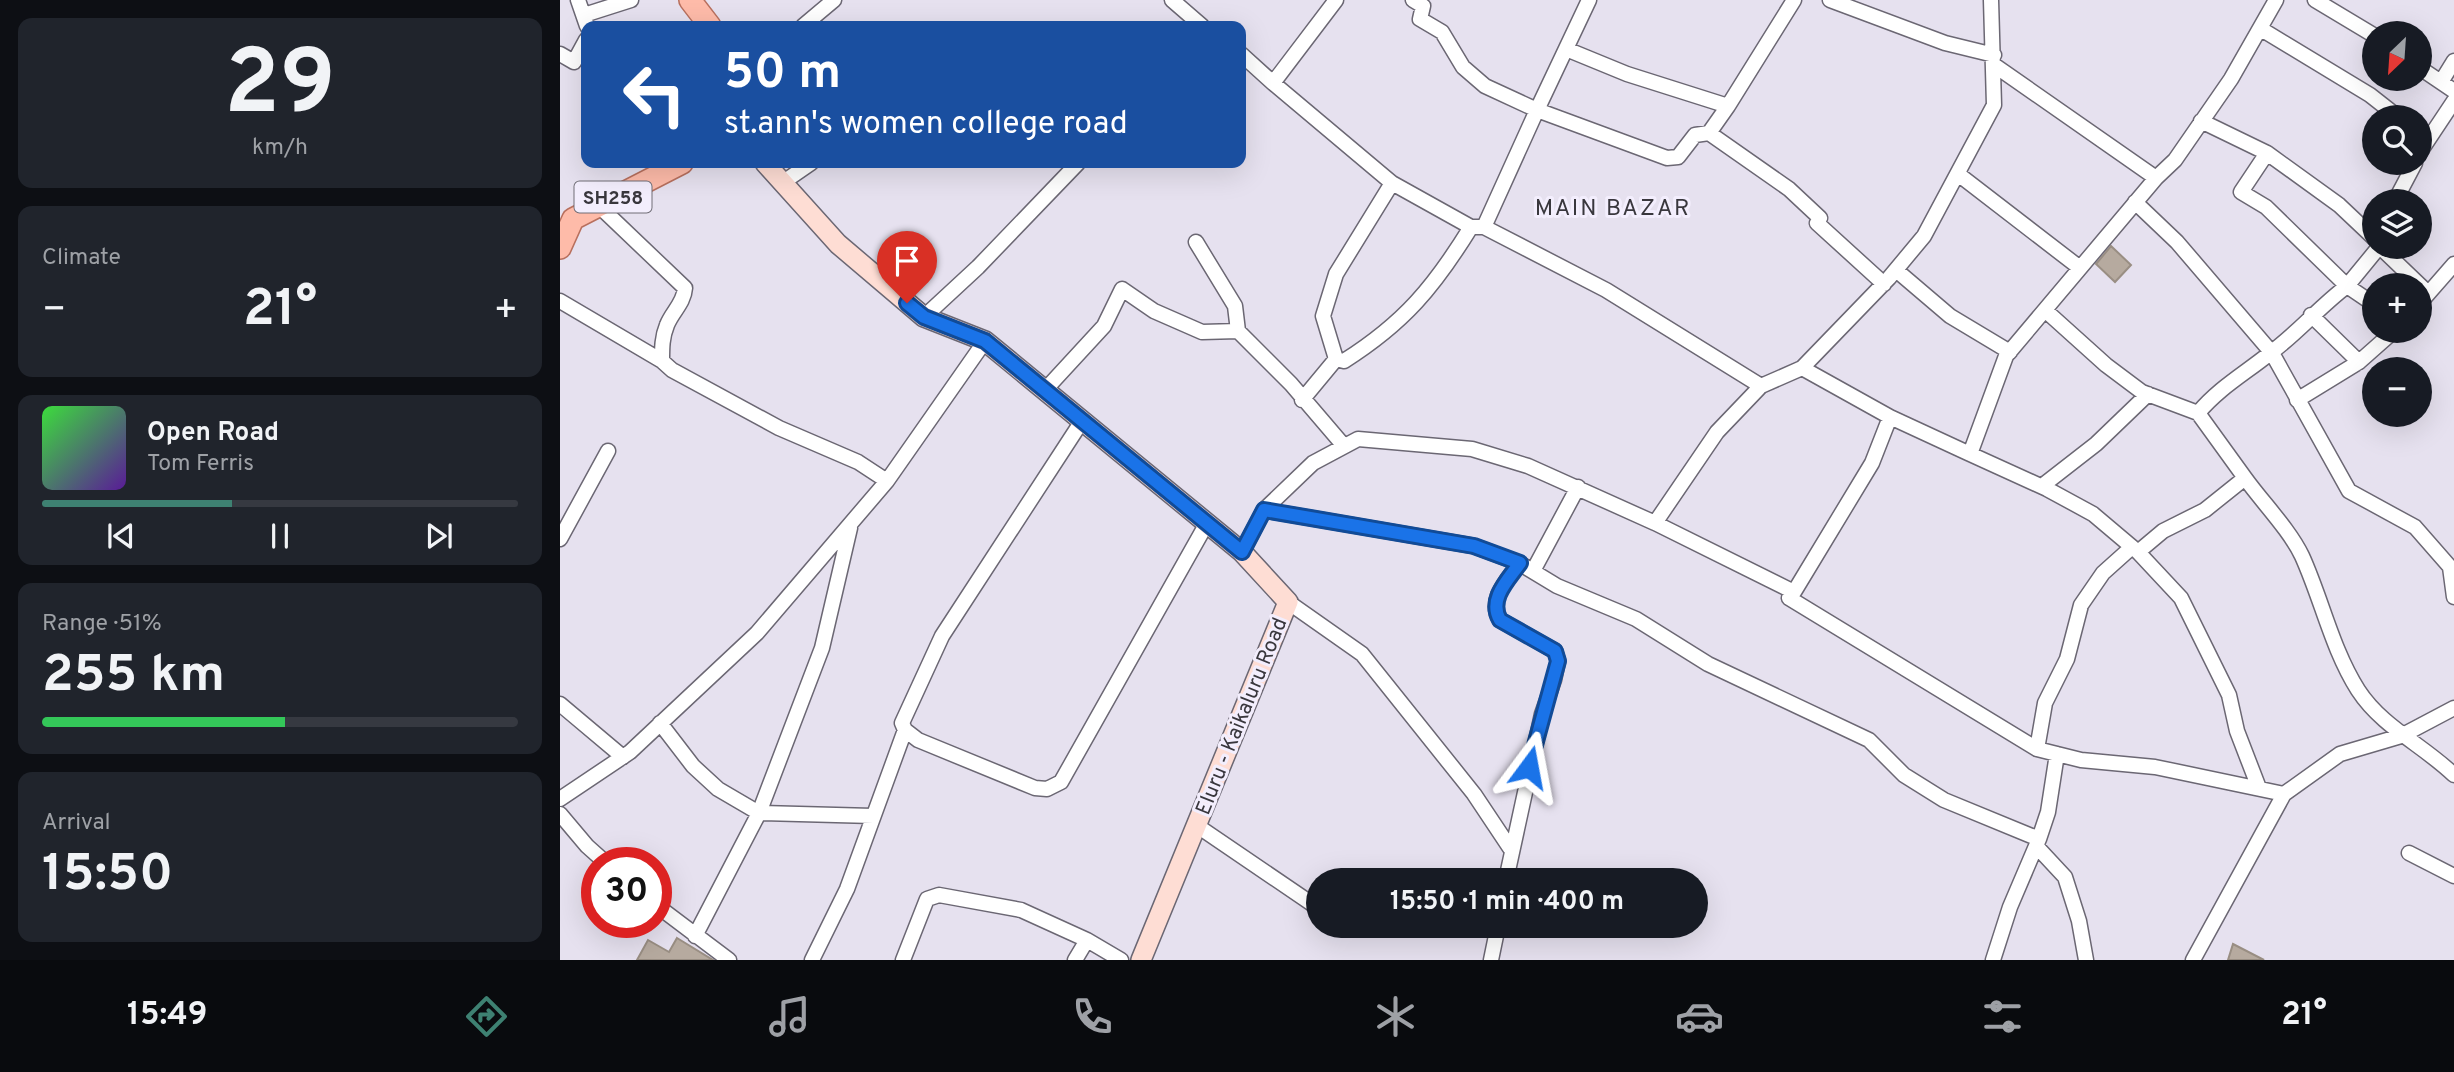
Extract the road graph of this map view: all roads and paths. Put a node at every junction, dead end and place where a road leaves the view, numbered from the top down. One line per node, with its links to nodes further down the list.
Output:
1 (578, 0): 14 (street)
2 (631, 0): 14 (street)
3 (834, 0): 16 (street)
4 (1172, 0): 17 (street)
5 (1336, 0): 28 (street)
6 (1413, 0): 33 (street)
7 (1589, 0): 21 (street)
8 (1794, 0): 32 (street)
9 (1830, 0): 24 (street)
10 (1991, 0): 24 (street)
11 (2276, 0): 19 (street)
12 (2315, 0): 18 (street)
13 (697, 3): 15 (main road)
14 (586, 21)
15 (707, 21)
16 (809, 21)
17 (1198, 21)
18 (2362, 28)
19 (2261, 29): 31 (street); 34 (street)
20 (581, 49): 22 (street)
21 (1566, 49): 32 (street); 33 (street)
22 (560, 54)
23 (1246, 59): 28 (street)
24 (1994, 60): 42 (street); 43 (street)
25 (2454, 61): 27 (street)
26 (2432, 76): 27 (street)
27 (2441, 82): 29 (street)
28 (1273, 83): 45 (street)
29 (2454, 91)
30 (2454, 101): 35 (street)
31 (2383, 105)
32 (1728, 106): 36 (street)
33 (1537, 110): 36 (street); 49 (street)
34 (2201, 121): 37 (street); 43 (street)
35 (2432, 129)
36 (1709, 133): 59 (street)
37 (2266, 153): 50 (street); 60 (street)
38 (672, 168): 47 (main road, SH258)
39 (769, 168): 44 (main road, Eluru - Kaikaluru Road)
40 (804, 168): 44 (street)
41 (1073, 168): 66 (street)
42 (1958, 174): 56 (street); 57 (street)
43 (2156, 178): 46 (street)
44 (782, 183): 66 (main road, Eluru - Kaikaluru Road)
45 (1392, 183): 49 (street); 72 (street)
46 (2135, 202): 56 (street); 71 (street)
47 (597, 205): 48 (main road, SH258); 73 (street)
48 (566, 220): 52 (main road, SH258)
49 (1478, 227): 72 (street); 76 (street)
50 (2362, 227)
51 (1196, 242): 67 (street)
52 (560, 248)
53 (2370, 259): 60 (street)
54 (2390, 259): 58 (street)
55 (2454, 264): 61 (street)
56 (2080, 268): 64 (street)
57 (1896, 270): 59 (street); 70 (street)
58 (2402, 273)
59 (1884, 284): 75 (street)
60 (2347, 286): 62 (street); 65 (street)
61 (2432, 289)
62 (2362, 296)
63 (560, 301): 73 (street)
64 (2046, 312): 70 (street); 78 (street)
65 (2311, 315): 71 (street); 74 (street)
66 (924, 317): 68 (main road, Eluru - Kaikaluru Road)
67 (1238, 331): 77 (street); 79 (street)
68 (985, 341): 77 (main road, Eluru - Kaikaluru Road); 88 (street)
69 (2380, 343): 74 (street)
70 (2010, 352): 86 (street)
71 (2272, 353): 80 (street); 81 (street)
72 (1336, 359): 79 (street)
73 (662, 361): 88 (street)
74 (2359, 362): 80 (street)
75 (1802, 368): 76 (street); 82 (street)
76 (1761, 386): 94 (street)
77 (1045, 390): 83 (main road, Eluru - Kaikaluru Road)
78 (2148, 394): 81 (street); 89 (street)
79 (1302, 400): 84 (street)
80 (2297, 400): 99 (street)
81 (2198, 413): 87 (street)
82 (1890, 417): 86 (street); 101 (street)
83 (1082, 421): 93 (main road, Eluru - Kaikaluru Road); 107 (street)
84 (1345, 446): 90 (street); 91 (street)
85 (608, 450): 95 (street)
86 (1970, 454): 89 (street)
87 (2245, 478): 96 (street); 108 (street)
88 (887, 481): 92 (street)
89 (2042, 486): 96 (street)
90 (1578, 487): 94 (street); 100 (street)
91 (1264, 510): 97 (street); 98 (street)
92 (851, 523): 106 (street); 116 (street)
93 (1207, 523): 97 (main road, Eluru - Kaikaluru Road); 107 (street)
94 (1655, 523): 101 (street)
95 (560, 539)
96 (2135, 549): 109 (street); 113 (street)
97 (1242, 552): 103 (main road, Eluru - Kaikaluru Road)
98 (1520, 563): 100 (street); 122 (street)
99 (2452, 563): 102 (street)
100 (1533, 571): 120 (street)
101 (1794, 592): 109 (street)
102 (2454, 597)
103 (1287, 602): 119 (main road, Eluru - Kaikaluru Road); 122 (street)
104 (560, 704): 111 (street)
105 (2454, 708): 108 (street)
106 (660, 723): 111 (street); 116 (street)
107 (905, 730): 118 (street)
108 (2401, 736): 112 (street); 114 (street)
109 (2037, 749): 110 (street)
110 (2057, 754): 113 (street); 120 (street)
111 (623, 757): 115 (street)
112 (2454, 775)
113 (2259, 788): 114 (street)
114 (2284, 794): 140 (street)
115 (560, 799)
116 (759, 813): 118 (street); 128 (street)
117 (560, 814): 121 (street)
118 (873, 816): 132 (street)
119 (1196, 825): 126 (street); 136 (main road, Eluru - Kaikaluru Road)
120 (2038, 844): 138 (street); 139 (street)
121 (588, 847)
122 (1510, 848): 124 (street)
123 (2409, 853): 125 (street)
124 (1508, 868)
125 (2454, 876)
126 (1306, 900)
127 (672, 918): 128 (street)
128 (695, 936): 131 (street)
129 (1496, 938): 137 (street)
130 (1087, 940): 133 (street); 134 (street); 135 (street)
131 (729, 960)
132 (812, 960)
133 (903, 960)
134 (1075, 960)
135 (1121, 960)
136 (1141, 960)
137 (1491, 960)
138 (1993, 960)
139 (2086, 960)
140 (2193, 960)

